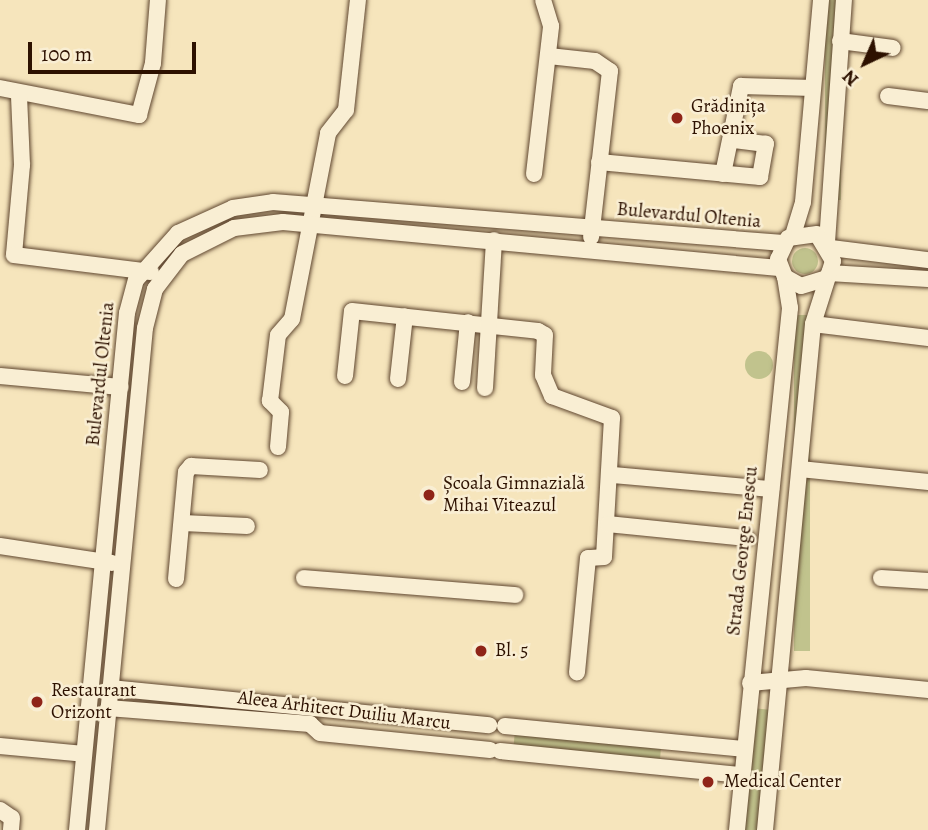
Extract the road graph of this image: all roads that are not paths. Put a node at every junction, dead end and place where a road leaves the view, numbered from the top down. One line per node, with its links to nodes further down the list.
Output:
1 (158, 0): 11 (street)
2 (358, 0): 18 (street)
3 (543, 0): 8 (street)
4 (821, 0): 10 (street)
5 (844, 0): 6 (street)
6 (840, 41): 7 (street); 23 (street)
7 (893, 48)
8 (549, 56): 15 (street); 16 (street)
9 (0, 88): 11 (street)
10 (813, 88): 14 (street); 21 (street)
11 (19, 96): 26 (street)
12 (888, 96): 13 (street)
13 (928, 102)
14 (734, 140): 17 (street); 17 (street)
15 (599, 162): 17 (street); 20 (street)
16 (534, 174)
17 (723, 174)
18 (315, 204): 19 (street); 20 (street, Bulevardul Oltenia); 26 (street, Bulevardul Oltenia)
19 (309, 223): 22 (street, Bulevardul Oltenia); 28 (street, Bulevardul Oltenia); 42 (street)
20 (591, 229): 21 (street, Bulevardul Oltenia); 24 (street, Bulevardul Oltenia)
21 (788, 239): 23 (street); 27 (street)
22 (494, 240): 24 (street, Bulevardul Oltenia); 33 (street)
23 (829, 245): 25 (street); 29 (street)
24 (592, 248): 27 (street, Bulevardul Oltenia)
25 (928, 260)
26 (143, 270): 28 (street); 40 (street, Bulevardul Oltenia)
27 (782, 273): 29 (street); 47 (street, Strada George Enescu)
28 (162, 276): 54 (street, Bulevardul Oltenia)
29 (827, 276): 30 (street); 34 (street)
30 (928, 279)
31 (405, 316): 32 (street); 37 (street); 38 (street)
32 (468, 322): 33 (street); 39 (street)
33 (489, 324): 41 (street); 45 (street)
34 (813, 324): 35 (street); 43 (street)
35 (928, 338)
36 (0, 376): 40 (street)
37 (345, 376)
38 (398, 379)
39 (462, 382)
40 (120, 387): 53 (street, Bulevardul Oltenia)
41 (485, 388)
42 (278, 447)
43 (800, 469): 46 (street); 61 (street)
44 (260, 470): 48 (street)
45 (613, 475): 47 (street); 49 (street)
46 (928, 482)
47 (771, 489): 62 (street, Strada George Enescu)
48 (183, 523): 50 (street); 57 (street)
49 (608, 524): 51 (street); 60 (street)
50 (247, 526)
51 (746, 538)
52 (0, 546): 53 (street)
53 (103, 562): 54 (street); 70 (street, Bulevardul Oltenia)
54 (121, 565): 63 (street, Bulevardul Oltenia)
55 (304, 578): 59 (street)
56 (881, 578): 58 (street)
57 (176, 579)
58 (928, 581)
59 (515, 595)
60 (577, 672)
61 (778, 679): 62 (street); 64 (street); 77 (street)
62 (750, 683): 68 (street, Strada George Enescu)
63 (110, 688): 65 (street, Bulevardul Oltenia); 66 (street, Aleea Arhitect Duiliu Marcu)
64 (928, 690)
65 (108, 708): 69 (street, Aleea Arhitect Duiliu Marcu); 75 (street, Bulevardul Oltenia)
66 (497, 725): 68 (street, Aleea Arhitect Duiliu Marcu); 69 (street); 69 (street)
67 (0, 746): 70 (street)
68 (743, 748): 71 (street, Strada George Enescu)
69 (495, 751): 71 (street, Aleea Arhitect Duiliu Marcu)
70 (84, 754): 74 (street, Bulevardul Oltenia)
71 (741, 775): 76 (street, Strada George Enescu)
72 (0, 810): 73 (street)
73 (11, 830)
74 (78, 830)
75 (97, 830)
76 (737, 830)
77 (765, 830)

